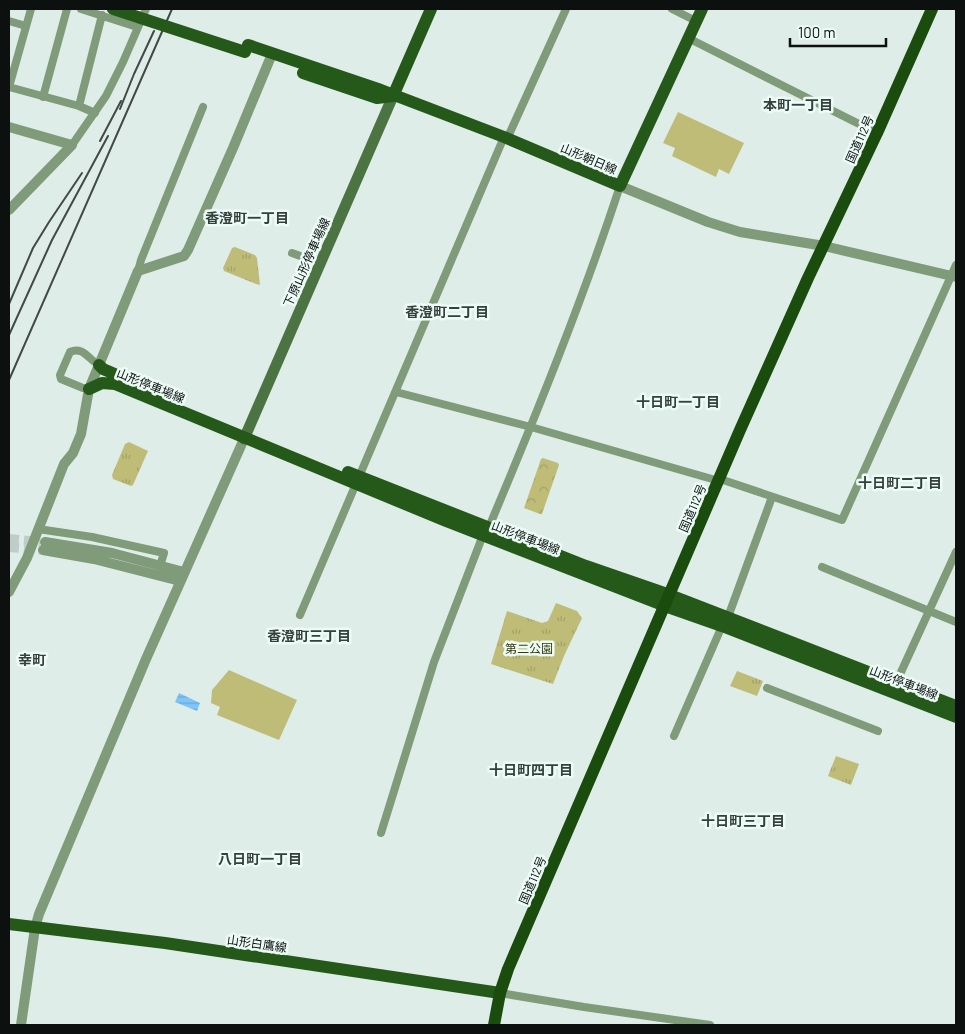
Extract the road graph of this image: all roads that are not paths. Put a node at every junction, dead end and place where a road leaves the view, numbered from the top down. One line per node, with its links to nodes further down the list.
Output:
1 (31, 9): 15 (street)
2 (67, 9): 24 (street)
3 (81, 9): 12 (street)
4 (113, 9): 18 (main road, 山形朝日線, bridge)
5 (141, 9): 18 (main road, 山形朝日線)
6 (146, 9): 16 (street)
7 (431, 9): 23 (main road)
8 (566, 9): 30 (street)
9 (672, 9): 14 (street)
10 (702, 9): 14 (main road, 山形朝日線)
11 (932, 9): 29 (highway, 国道112号)
12 (102, 15): 16 (street); 25 (street)
13 (9, 21): 15 (street)
14 (696, 21): 17 (main road, 山形朝日線)
15 (26, 26): 20 (street)
16 (137, 27): 27 (street)
17 (688, 38): 29 (street); 32 (main road, 山形朝日線)
18 (247, 49): 21 (main road, 山形朝日線)
19 (9, 54): 20 (street)
20 (18, 56): 22 (street)
21 (271, 57): 23 (main road, 山形朝日線); 37 (street)
22 (9, 87): 24 (street)
23 (393, 96): 30 (main road, 山形朝日線); 43 (main road, 下原山形停車場線)
24 (43, 97): 25 (street)
25 (79, 106): 27 (street)
26 (203, 107): 37 (street)
27 (95, 113): 31 (street)
28 (9, 127): 31 (street)
29 (877, 133): 34 (highway, 国道112号)
30 (506, 138): 32 (main road, 山形朝日線); 41 (street)
31 (72, 145): 33 (street)
32 (620, 186): 34 (street); 42 (street)
33 (9, 210)
34 (824, 246): 38 (street); 45 (highway, 国道112号)
35 (292, 253): 36 (street)
36 (303, 257)
37 (138, 271): 39 (street)
38 (955, 272): 46 (street)
39 (101, 367): 40 (street); 40 (street); 43 (main road, 山形停車場線)
40 (93, 388): 43 (main road, 山形停車場線); 47 (street)
41 (396, 392): 42 (street); 44 (street)
42 (530, 427): 45 (street); 48 (street)
43 (246, 435): 44 (main road, 山形停車場線); 52 (street)
44 (358, 480): 48 (main road, 山形停車場線); 56 (street)
45 (719, 480): 46 (street); 54 (highway, 国道112号)
46 (772, 497): 57 (street)
47 (38, 529): 50 (street); 53 (street)
48 (486, 531): 54 (main road, 山形停車場線); 65 (street)
49 (956, 552): 55 (street)
50 (160, 566): 52 (street); 52 (street)
51 (822, 567): 55 (street)
52 (182, 577): 67 (street)
53 (9, 592)
54 (668, 600): 57 (main road, 山形停車場線); 68 (highway, 国道112号)
55 (929, 611): 58 (street); 59 (street)
56 (300, 615)
57 (725, 621): 59 (main road, 山形停車場線); 62 (main road, 山形停車場線); 64 (street)
58 (956, 622)
59 (896, 683): 61 (main road, 山形停車場線)
60 (767, 688): 63 (street)
61 (956, 706)
62 (956, 717)
63 (878, 731)
64 (674, 736)
65 (381, 833)
66 (9, 924): 67 (main road, 山形白鷹線)
67 (35, 928): 68 (main road, 山形白鷹線); 69 (street)
68 (500, 993): 70 (highway, 国道112号); 71 (street)
69 (22, 1025)
70 (494, 1025)
71 (710, 1025)

